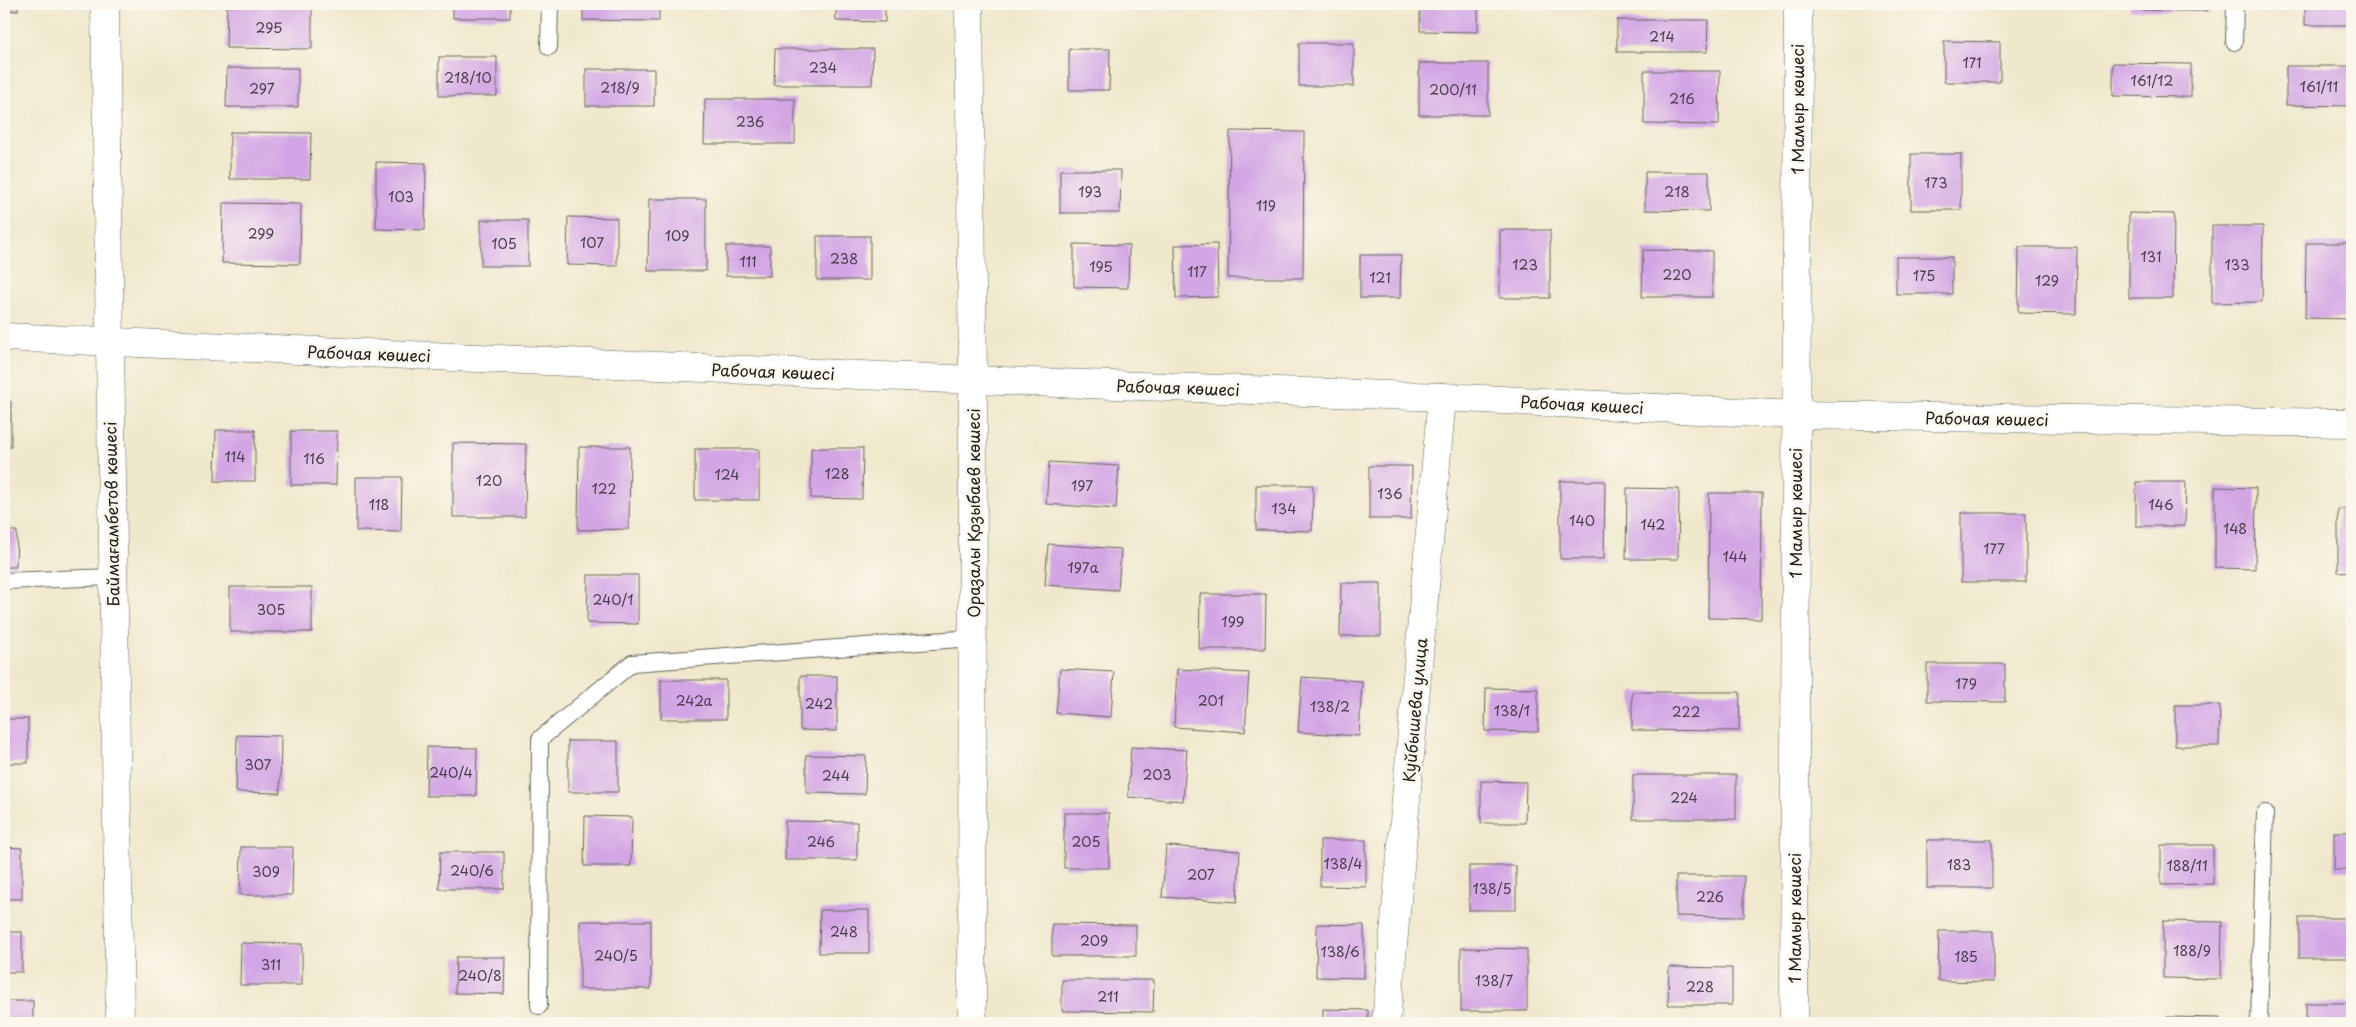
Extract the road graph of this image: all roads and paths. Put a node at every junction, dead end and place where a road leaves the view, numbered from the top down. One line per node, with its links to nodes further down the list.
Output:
1 (105, 4): 9 (street, Баймағамбетов көшесі)
2 (550, 4): 7 (lane)
3 (969, 4): 10 (street, Оразалы Қозыбаев көшесі)
4 (1798, 4): 12 (street, 1 Мамыр көшесі)
5 (2235, 4): 6 (lane)
6 (2234, 42)
7 (549, 47)
8 (4, 337): 9 (street, Рабочая көшесі)
9 (109, 342): 10 (street, Рабочая көшесі); 14 (street, Баймағамбетов көшесі)
10 (973, 380): 11 (street, Рабочая көшесі); 16 (street, Оразалы Қозыбаев көшесі)
11 (1442, 396): 12 (street, Рабочая көшесі); 21 (street, Куйбышева улица)
12 (1796, 415): 13 (street, Рабочая көшесі); 22 (street, 1 Мамыр көшесі)
13 (2352, 424)
14 (112, 577): 15 (lane); 19 (street, Баймағамбетов көшесі)
15 (4, 581)
16 (973, 638): 18 (lane); 20 (street, Оразалы Қозыбаев көшесі)
17 (2266, 813): 23 (lane)
18 (538, 1006)
19 (120, 1023)
20 (972, 1023)
21 (1386, 1023)
22 (1794, 1023)
23 (2260, 1023)

